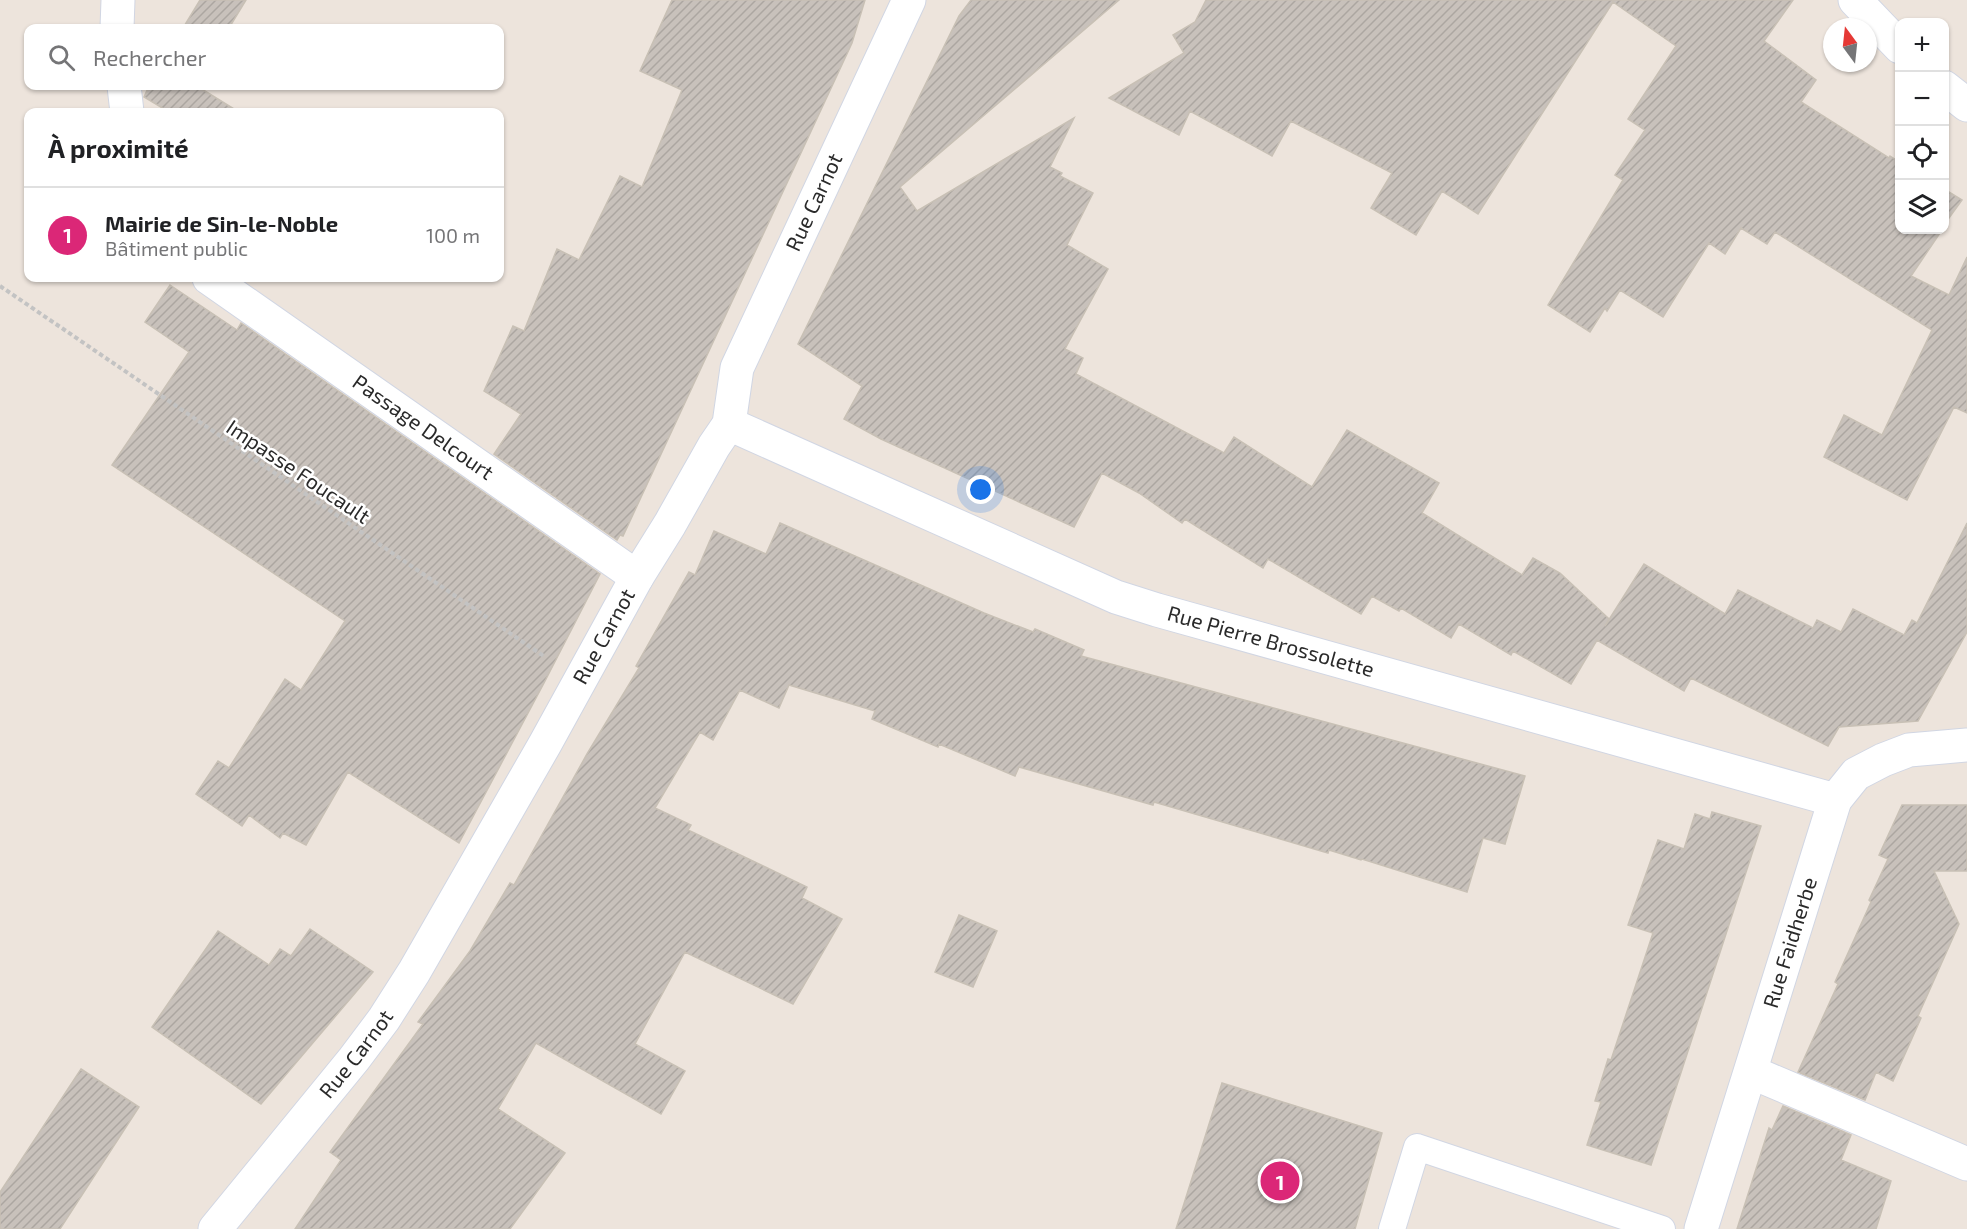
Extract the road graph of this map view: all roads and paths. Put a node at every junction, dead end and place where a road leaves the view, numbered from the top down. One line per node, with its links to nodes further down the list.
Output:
1 (118, 0): 4 (street)
2 (909, 0): 12 (street, Rue Carnot)
3 (1855, 0): 5 (street)
4 (117, 24)
5 (1895, 43)
6 (124, 90): 9 (street)
7 (1949, 91): 8 (street)
8 (1967, 105)
9 (127, 108)
10 (215, 282): 13 (street, Passage Delcourt)
11 (0, 286): 14 (path, Impasse Foucault)
12 (729, 424): 13 (street, Rue Carnot); 16 (street, Rue Pierre Brossolette)
13 (637, 577): 14 (street, Rue Carnot)
14 (580, 681): 19 (street, Rue Carnot)
15 (1967, 745): 16 (street, Rue Faidherbe)
16 (1835, 800): 17 (street, Rue Faidherbe)
17 (1751, 1072): 18 (street); 22 (street, Rue Faidherbe)
18 (1967, 1164)
19 (215, 1229)
20 (1392, 1229): 21 (lane)
21 (1662, 1229)
22 (1701, 1229)

